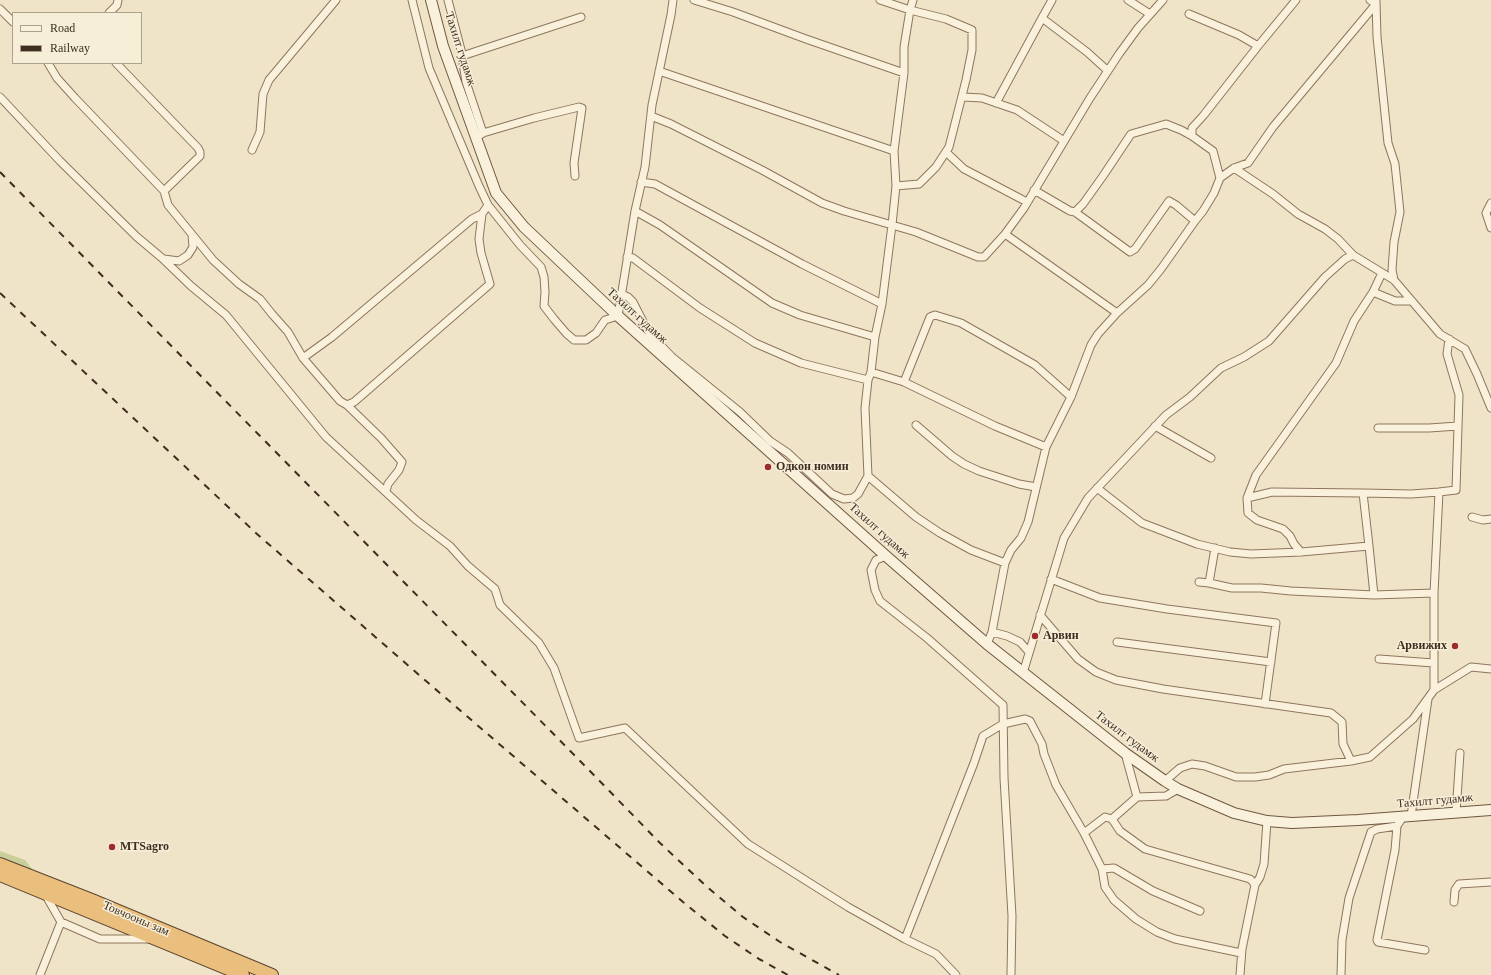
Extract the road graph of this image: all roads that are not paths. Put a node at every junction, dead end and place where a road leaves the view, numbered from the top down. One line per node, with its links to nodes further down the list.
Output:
1 (118, 0): 17 (street)
2 (336, 0): 37 (street)
3 (412, 0): 49 (street)
4 (431, 0): 34 (main road, Тахилт гудамж)
5 (448, 0): 24 (street)
6 (672, 0): 27 (street)
7 (694, 0): 29 (street)
8 (880, 0): 16 (street)
9 (913, 0): 16 (street)
10 (1052, 0): 21 (street)
11 (1128, 0): 18 (street)
12 (1163, 0): 18 (street)
13 (1296, 0): 23 (street)
14 (1374, 1): 40 (street); 62 (street)
15 (0, 9): 22 (street)
16 (910, 10): 29 (street); 31 (street)
17 (110, 12)
18 (1150, 14): 28 (street)
19 (1188, 14): 23 (street)
20 (581, 17): 24 (street)
21 (1042, 18): 28 (street); 32 (street)
22 (12, 21)
23 (1258, 46): 35 (street)
24 (462, 56): 34 (street)
25 (50, 64): 46 (street)
26 (117, 64): 46 (street)
27 (659, 71): 33 (street); 38 (street)
28 (1108, 71): 36 (street)
29 (904, 73): 38 (street)
30 (0, 97): 60 (street)
31 (963, 97): 32 (street); 39 (street)
32 (996, 103): 36 (street)
33 (651, 116): 43 (street); 54 (street)
34 (480, 135): 41 (street); 68 (main road, Тахилт гудамж)
35 (1192, 136): 42 (street); 51 (street)
36 (1064, 141): 45 (street)
37 (252, 150)
38 (894, 151): 44 (street)
39 (946, 152): 44 (street); 47 (street)
40 (1234, 168): 42 (street); 58 (street)
41 (575, 176)
42 (1220, 178): 53 (street)
43 (641, 182): 50 (street); 66 (street)
44 (896, 186): 54 (street)
45 (1034, 190): 47 (street); 51 (street)
46 (164, 191): 57 (street)
47 (1027, 202): 56 (street)
48 (1491, 203): 55 (street)
49 (488, 205): 52 (street); 68 (street)
50 (635, 211): 59 (street); 69 (street)
51 (1075, 212): 53 (street)
52 (482, 214): 71 (street); 76 (street)
53 (1195, 221): 67 (street)
54 (892, 225): 56 (street); 66 (street)
55 (1491, 228)
56 (1005, 234): 67 (street)
57 (192, 235): 60 (street); 71 (street)
58 (1353, 255): 61 (street); 79 (street)
59 (627, 256): 64 (street); 73 (street)
60 (162, 258): 88 (street)
61 (1382, 273): 62 (street); 63 (street)
62 (1394, 280): 65 (street)
63 (1373, 292): 65 (street); 92 (street)
64 (621, 294): 68 (street); 82 (street)
65 (1412, 301): 70 (street)
66 (882, 304): 69 (street)
67 (1117, 313): 75 (street)
68 (618, 316): 82 (main road, Тахилт гудамж)
69 (875, 337): 72 (street)
70 (1449, 340): 77 (street); 80 (street)
71 (303, 358): 76 (street)
72 (871, 372): 73 (street); 74 (street)
73 (868, 380): 85 (street)
74 (904, 382): 75 (street); 83 (street)
75 (1072, 397): 83 (street)
76 (347, 405): 88 (street)
77 (1491, 408)
78 (916, 425): 86 (street)
79 (1155, 426): 84 (street); 87 (street)
80 (1458, 426): 81 (street); 90 (street)
81 (1378, 428)
82 (766, 444): 89 (main road, Тахилт гудамж)
83 (1046, 448): 86 (street)
84 (1211, 458)
85 (868, 476): 89 (street); 99 (street)
86 (1036, 487): 99 (street)
87 (1097, 488): 96 (street); 100 (street)
88 (386, 491): 142 (street)
89 (822, 491): 98 (main road, Тахилт гудамж)
90 (1439, 492): 91 (street); 103 (street)
91 (1363, 493): 92 (street); 95 (street)
92 (1247, 498): 97 (street)
93 (1472, 517): 94 (street)
94 (1491, 519)
95 (1369, 546): 97 (street); 104 (street)
96 (1215, 548): 97 (street); 102 (street)
97 (1300, 552)
98 (886, 556): 108 (main road, Тахилт гудамж); 118 (street)
99 (1005, 563): 106 (street)
100 (1051, 580): 105 (street); 111 (street)
101 (1199, 582): 102 (street)
102 (1209, 583): 104 (street)
103 (1434, 593): 104 (street); 112 (street)
104 (1374, 595)
105 (1040, 615): 109 (street); 117 (street)
106 (992, 632): 108 (street); 109 (street)
107 (1117, 642): 111 (street)
108 (987, 644): 114 (main road, Тахилт гудамж)
109 (1029, 652): 114 (street)
110 (1379, 659): 112 (street)
111 (1271, 662): 117 (street)
112 (1434, 663): 115 (street)
113 (1491, 669): 115 (street)
114 (1023, 674): 119 (main road, Тахилт гудамж)
115 (1434, 690): 116 (street)
116 (1429, 697): 121 (street); 127 (street)
117 (1265, 704): 121 (street)
118 (1003, 724): 131 (street); 142 (street); 149 (street)
119 (1125, 753): 122 (main road, Тахилт гудамж); 124 (street)
120 (1460, 753): 126 (street)
121 (1351, 761): 122 (street)
122 (1165, 781): 123 (main road, Тахилт гудамж)
123 (1178, 789): 124 (street); 129 (main road, Тахилт гудамж)
124 (1137, 797): 128 (street)
125 (1491, 810): 126 (main road, Тахилт гудамж)
126 (1456, 813): 127 (main road, Тахилт гудамж)
127 (1407, 817): 129 (main road, Тахилт гудамж); 130 (street)
128 (1112, 819): 131 (street); 136 (street)
129 (1267, 821): 136 (street)
130 (1397, 826): 143 (street); 151 (street)
131 (1084, 833): 133 (street)
132 (0, 864): 147 (highway, Товчооны зам)
133 (1102, 869): 139 (street); 144 (street)
134 (0, 875): 137 (highway, Товчооны зам)
135 (1491, 882): 138 (street)
136 (1255, 885): 144 (street)
137 (45, 893): 140 (street); 141 (highway, Товчооны зам)
138 (1454, 902)
139 (1200, 910)
140 (61, 922): 141 (street); 145 (street)
141 (157, 939): 146 (highway, Товчооны зам)
142 (905, 939): 148 (street)
143 (1425, 950)
144 (1242, 953): 150 (street)
145 (40, 975)
146 (244, 975)
147 (272, 975)
148 (956, 975)
149 (1011, 975)
150 (1240, 975)
151 (1341, 975)

